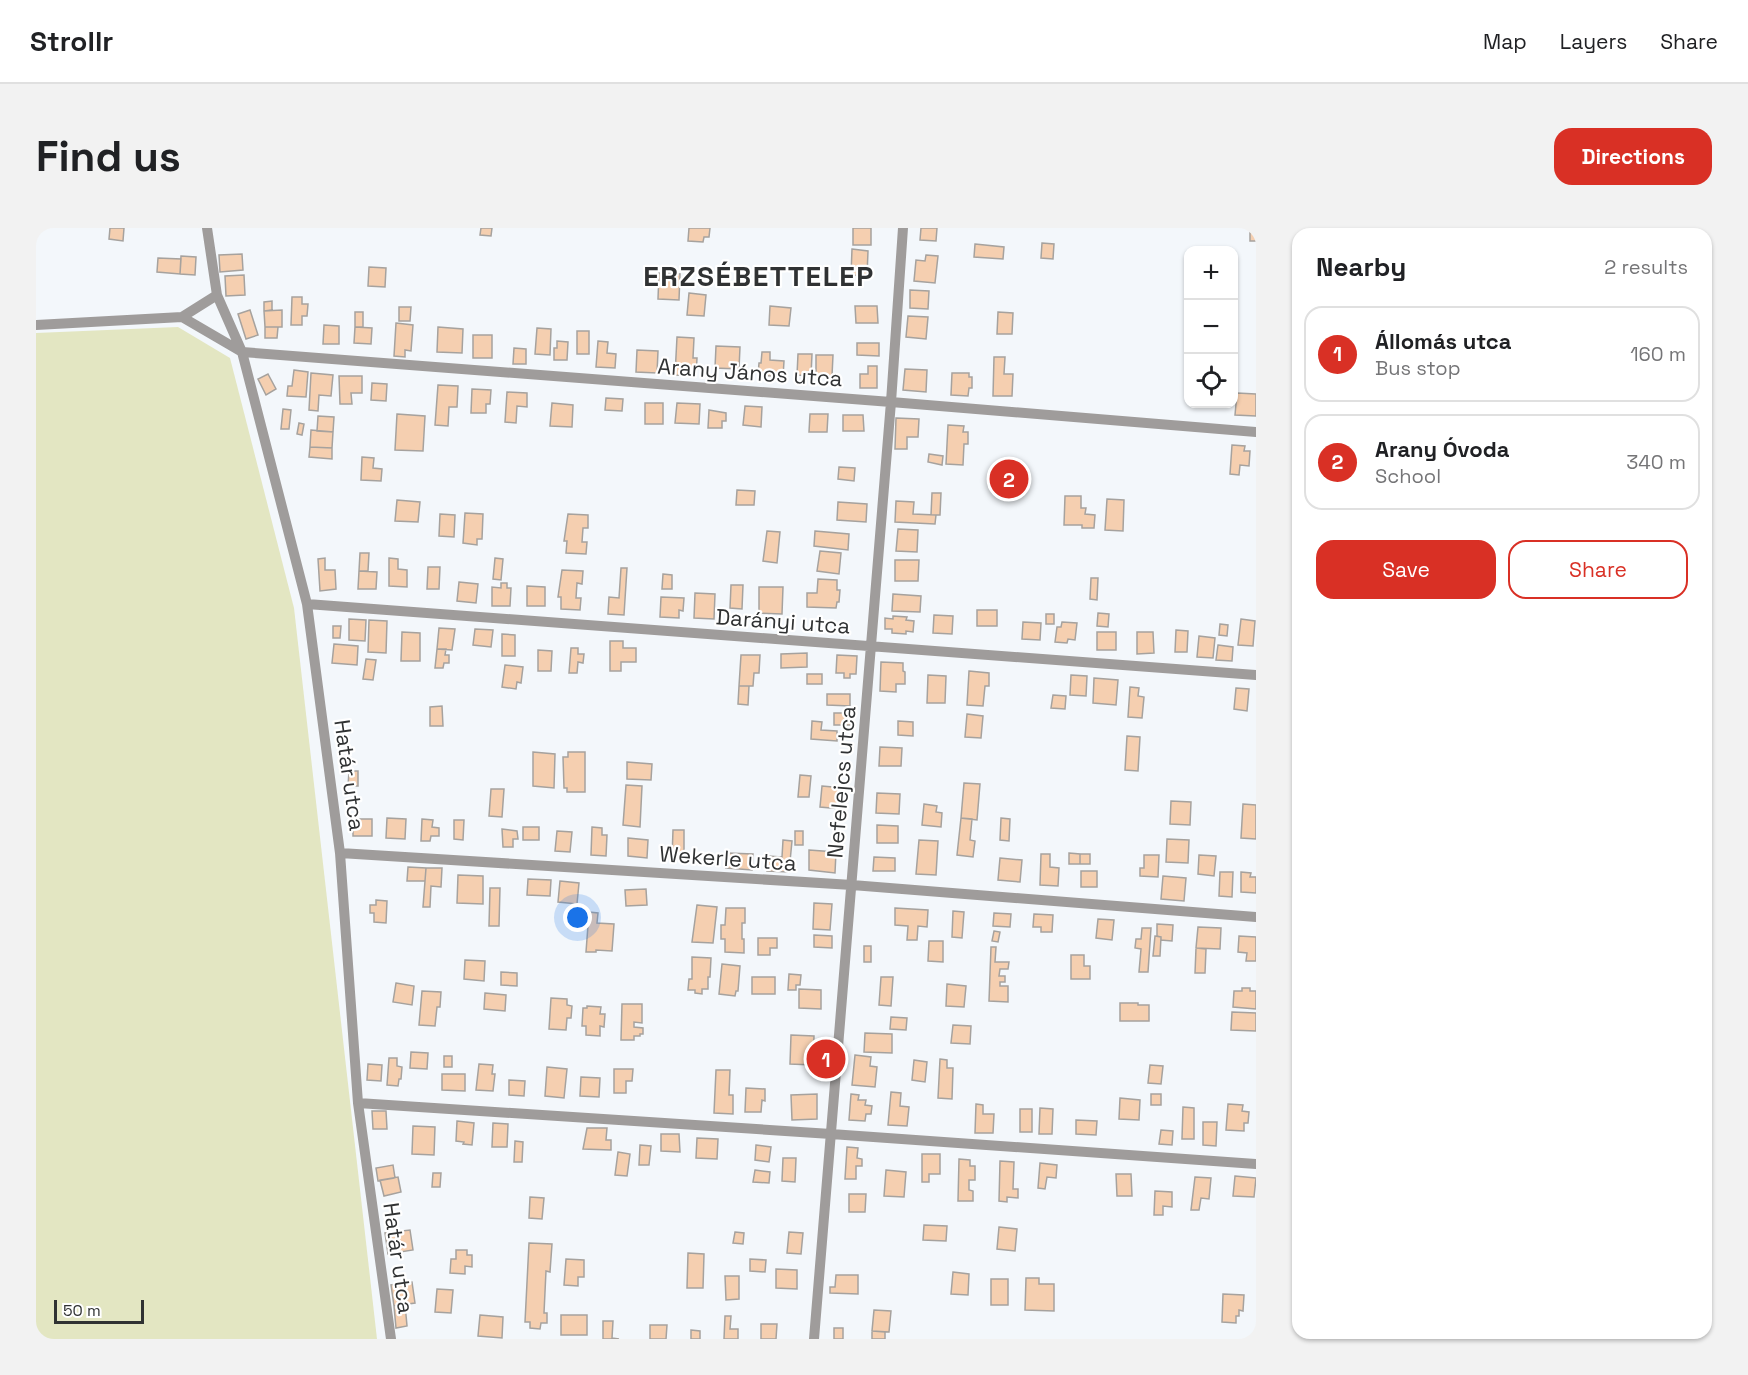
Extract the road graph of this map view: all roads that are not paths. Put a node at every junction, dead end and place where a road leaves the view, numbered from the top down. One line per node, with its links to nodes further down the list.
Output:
1 (207, 228): 3 (street, Határ utca)
2 (903, 228): 7 (street, Nefelejcs utca)
3 (217, 295): 4 (street); 6 (street, Határ utca)
4 (182, 317): 5 (street); 6 (street)
5 (36, 325)
6 (242, 352): 7 (street, Arany János utca); 9 (street, Határ utca)
7 (891, 402): 8 (street, Arany János utca); 10 (street, Nefelejcs utca)
8 (1256, 432)
9 (307, 604): 10 (street, Darányi utca); 12 (street, Határ utca)
10 (871, 647): 11 (street, Darányi utca); 13 (street, Nefelejcs utca)
11 (1256, 675)
12 (340, 853): 13 (street, Wekerle utca); 15 (street, Határ utca)
13 (852, 885): 14 (street, Wekerle utca); 16 (street, Nefelejcs utca)
14 (1256, 917)
15 (358, 1103): 16 (street); 18 (street, Határ utca)
16 (831, 1134): 17 (street); 19 (street, Nefelejcs utca)
17 (1256, 1164)
18 (391, 1339)
19 (814, 1339)

